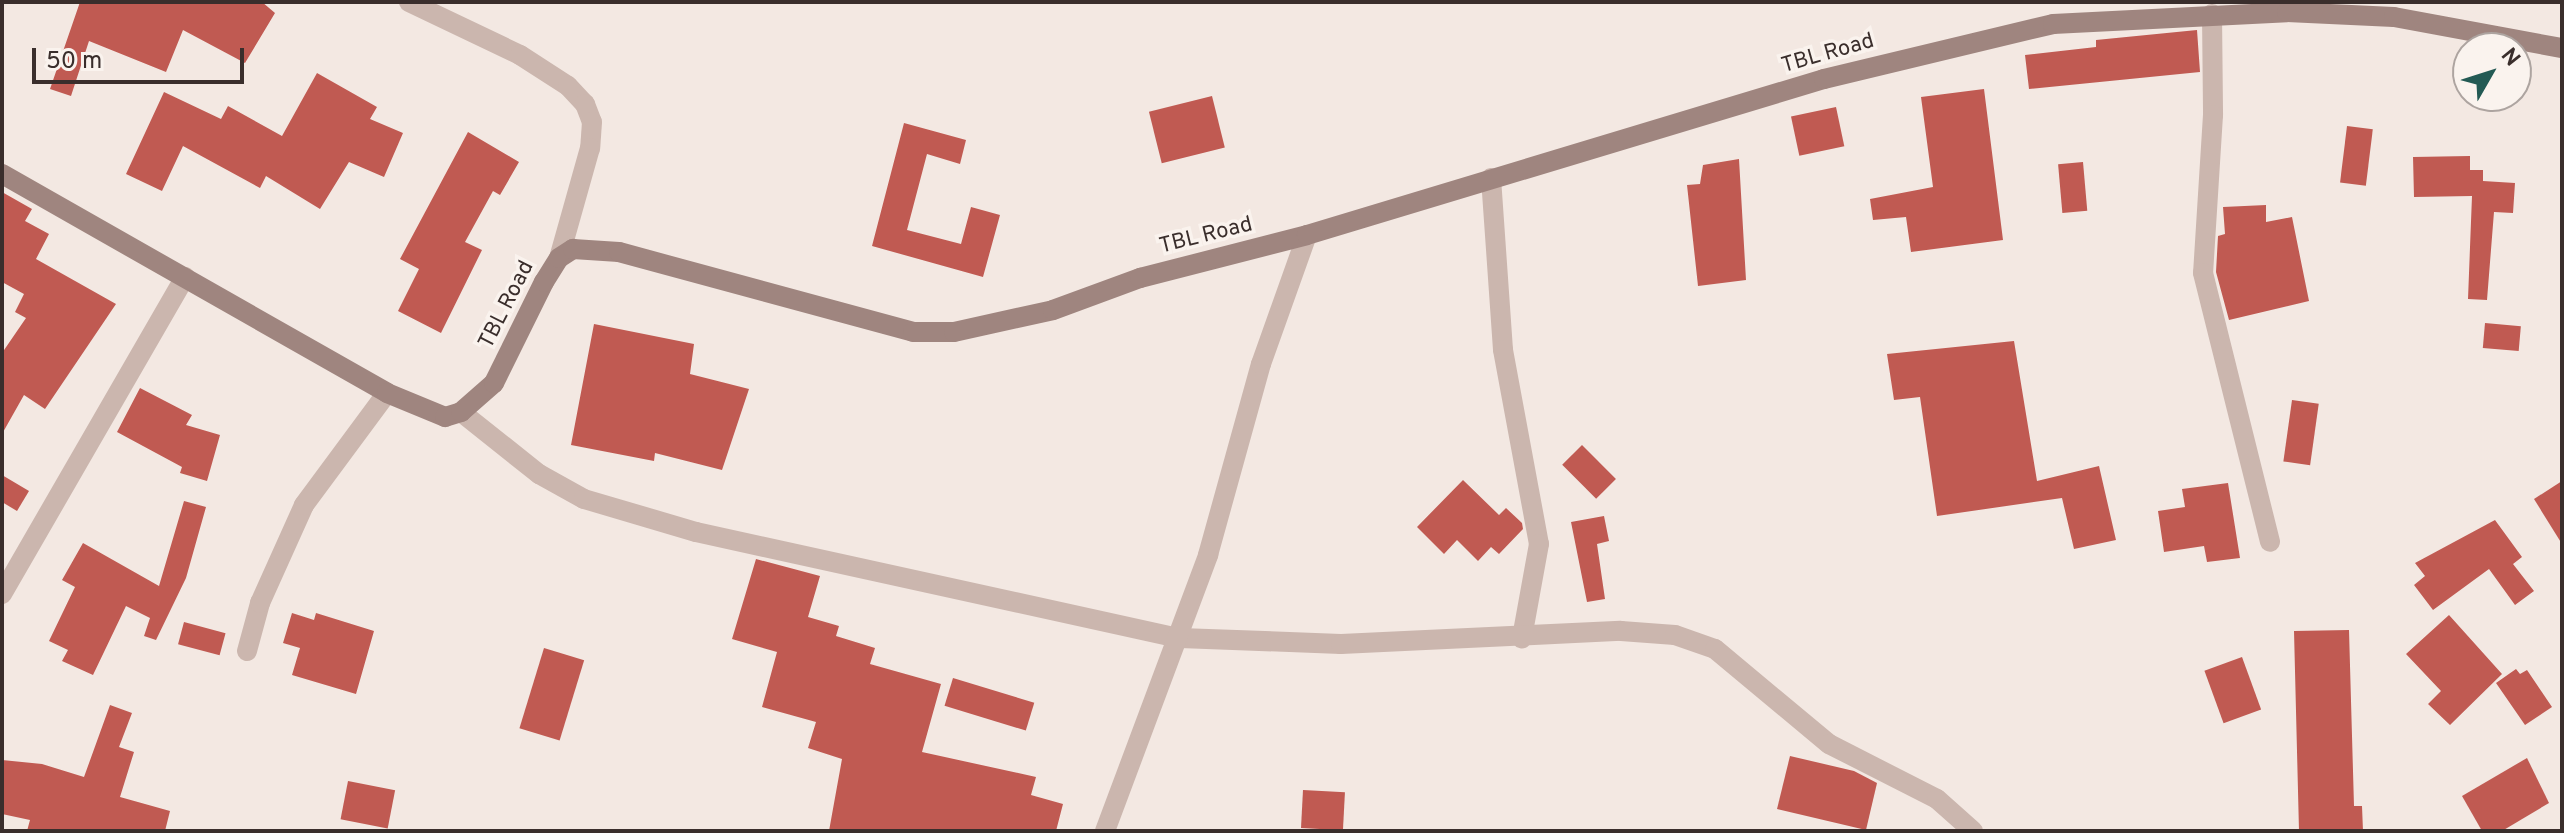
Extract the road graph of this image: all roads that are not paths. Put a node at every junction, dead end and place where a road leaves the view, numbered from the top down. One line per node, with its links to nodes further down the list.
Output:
1 (409, 2): 7 (street)
2 (2212, 14): 3 (street, TBL Road); 5 (street, TBL Road); 11 (street)
3 (2562, 48)
4 (2, 174): 8 (street)
5 (1491, 178): 6 (street, TBL Road); 14 (street)
6 (1307, 235): 7 (street, TBL Road); 13 (street)
7 (559, 258): 10 (street, TBL Road)
8 (185, 277): 9 (street); 12 (street)
9 (387, 393): 10 (street); 15 (street)
10 (461, 412): 13 (street)
11 (2270, 542)
12 (2, 594)
13 (1180, 638): 14 (street); 16 (street)
14 (1522, 638): 17 (street)
15 (247, 651)
16 (1105, 831)
17 (1973, 831)

